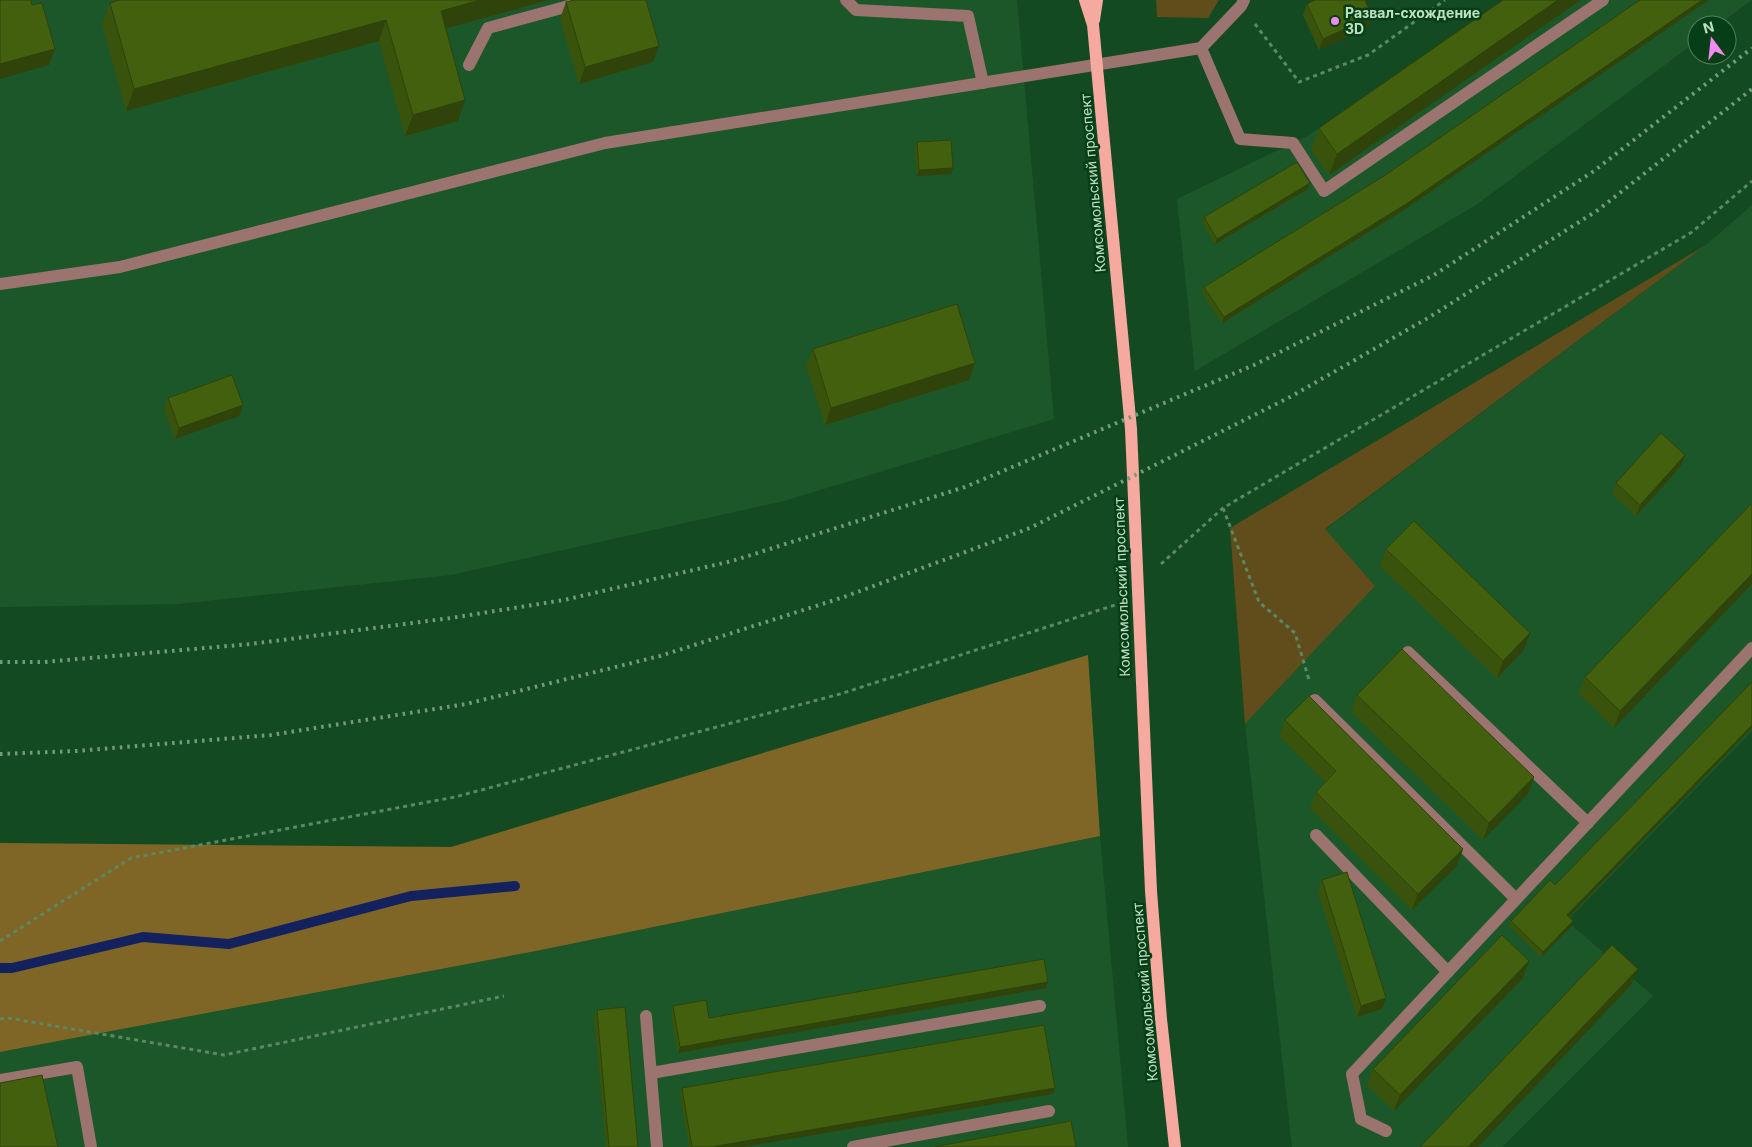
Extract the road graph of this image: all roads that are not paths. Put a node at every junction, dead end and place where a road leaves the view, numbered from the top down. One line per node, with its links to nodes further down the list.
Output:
1 (591, 0): 9 (lane)
2 (846, 0): 10 (lane)
3 (1085, 0): 7 (main road, Комсомольский проспект)
4 (1097, 0): 7 (main road, Комсомольский проспект)
5 (1603, 0): 8 (lane)
6 (1242, 3): 8 (lane)
7 (1093, 25): 28 (main road, Комсомольский проспект)
8 (1201, 48): 10 (lane)
9 (469, 65)
10 (983, 83): 11 (lane)
11 (0, 284)
12 (1752, 648): 15 (lane)
13 (1408, 652): 15 (lane)
14 (1315, 700): 17 (lane)
15 (1588, 823): 17 (lane)
16 (1316, 835): 18 (lane)
17 (1516, 899): 18 (lane)
18 (1448, 972): 24 (lane)
19 (1040, 1006): 21 (lane)
20 (646, 1016): 21 (lane)
21 (651, 1073): 26 (lane)
22 (0, 1080): 25 (lane)
23 (1048, 1111): 27 (lane)
24 (1386, 1131)
25 (91, 1147)
26 (657, 1147)
27 (853, 1147)
28 (1175, 1147)

